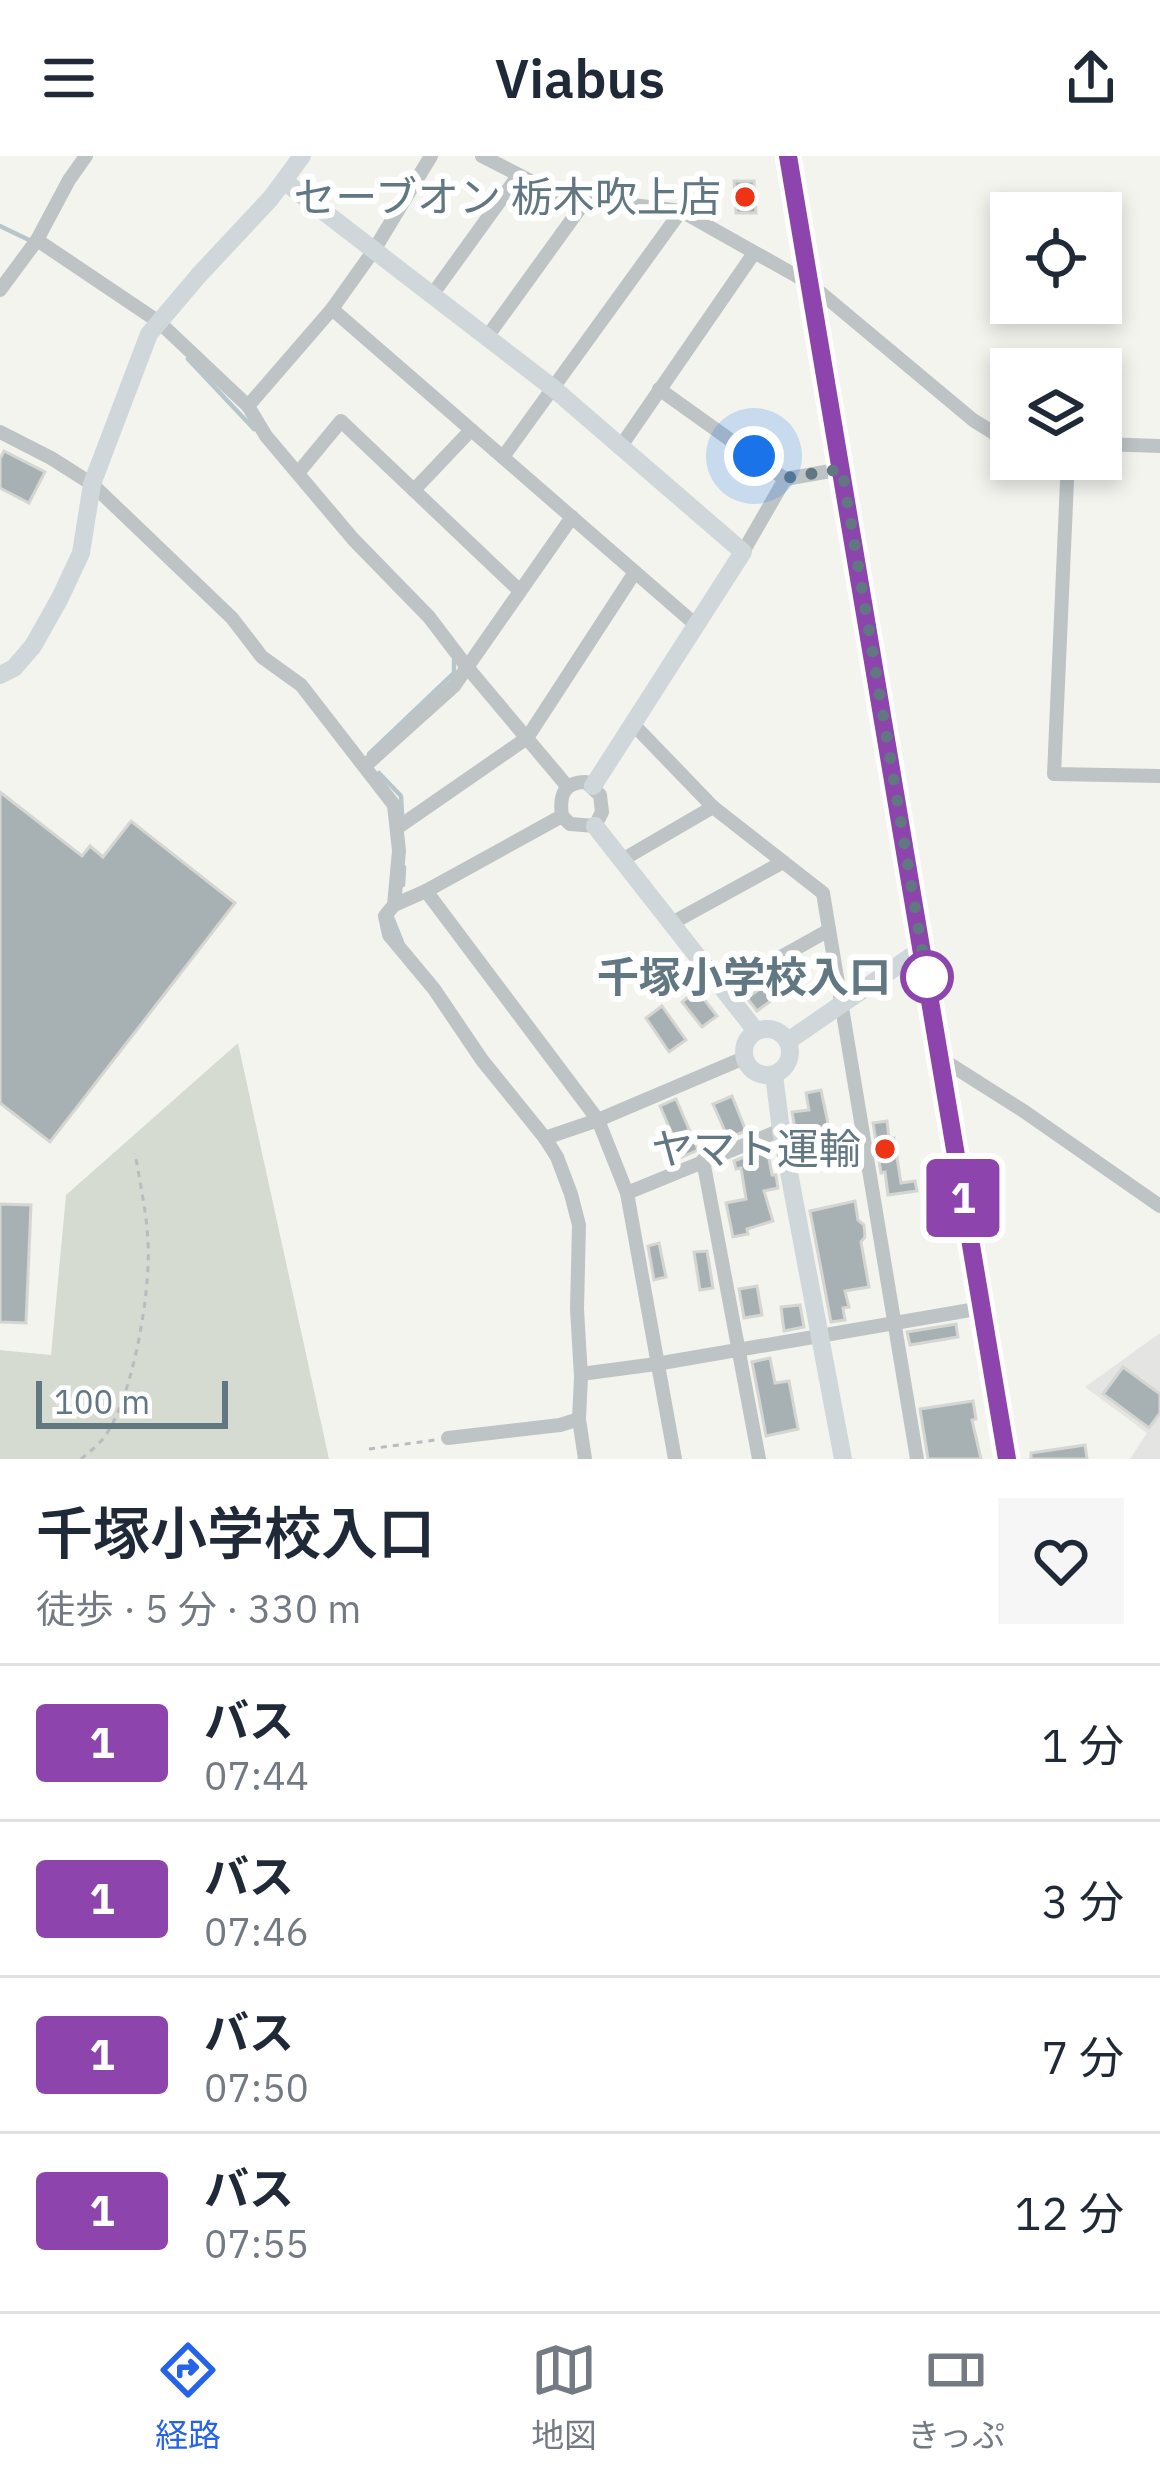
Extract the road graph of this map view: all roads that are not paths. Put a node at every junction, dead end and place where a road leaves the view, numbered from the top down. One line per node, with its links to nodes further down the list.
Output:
1 (86, 156): 10 (street)
2 (302, 156): 7 (street)
3 (431, 156): 11 (street)
4 (482, 156): 6 (street)
5 (788, 156): 13 (main road)
6 (518, 176): 8 (street); 15 (street)
7 (284, 181): 11 (street); 17 (street)
8 (586, 200): 9 (street); 18 (street)
9 (681, 211): 12 (street); 19 (street)
10 (38, 240): 14 (street); 17 (street)
11 (374, 250): 15 (street); 16 (street)
12 (754, 254): 13 (street); 20 (street)
13 (809, 283): 23 (street); 29 (main road)
14 (0, 290)
15 (432, 295): 18 (street)
16 (332, 309): 21 (street); 22 (street)
17 (158, 322): 21 (street); 33 (street)
18 (487, 337): 19 (street)
19 (553, 388): 26 (street); 28 (street)
20 (658, 389): 26 (street); 31 (street)
21 (248, 406): 30 (street)
22 (471, 430): 28 (street); 34 (street)
23 (990, 431)
24 (0, 432): 33 (street)
25 (1122, 445): 27 (street)
26 (621, 446): 36 (street)
27 (1160, 446)
28 (503, 458): 35 (street)
29 (842, 469): 31 (street); 58 (main road)
30 (298, 473): 34 (street); 40 (street)
31 (785, 478): 36 (street)
32 (1067, 480): 45 (street)
33 (92, 484): 41 (street); 44 (street)
34 (414, 490): 38 (street)
35 (572, 517): 37 (street); 38 (street)
36 (743, 552): 39 (street)
37 (635, 572): 39 (street); 43 (street)
38 (520, 591): 40 (street)
39 (696, 625): 42 (street)
40 (467, 667): 43 (street); 44 (street)
41 (0, 675)
42 (633, 724): 47 (street); 48 (street)
43 (526, 738): 46 (street); 51 (street)
44 (365, 766): 51 (street)
45 (1160, 776)
46 (567, 786): 47 (street); 49 (street)
47 (593, 786): 50 (street)
48 (713, 807): 52 (street); 53 (street)
49 (562, 816): 50 (street); 54 (street)
50 (596, 826): 52 (street)
51 (397, 828): 55 (street)
52 (622, 860): 56 (street)
53 (784, 862): 56 (street); 57 (street)
54 (426, 891): 55 (street); 66 (street)
55 (394, 905): 68 (street)
56 (673, 923): 59 (street)
57 (829, 930): 59 (street); 60 (street)
58 (922, 949): 60 (street); 64 (main road)
59 (724, 989): 61 (street)
60 (840, 1004): 62 (street); 73 (street)
61 (756, 1031): 62 (street); 63 (street)
62 (788, 1041): 65 (street)
63 (744, 1058): 65 (street); 66 (street)
64 (940, 1058): 71 (street); 72 (main road)
65 (774, 1075): 67 (street)
66 (598, 1120): 68 (street); 70 (street)
67 (781, 1130): 69 (street); 74 (street)
68 (544, 1138): 77 (street)
69 (703, 1160): 70 (street); 75 (street)
70 (627, 1193): 76 (street)
71 (1160, 1206)
72 (982, 1308): 73 (street); 85 (main road)
73 (894, 1323): 74 (street); 84 (street)
74 (820, 1337): 75 (street); 83 (street)
75 (741, 1350): 76 (street); 82 (street)
76 (656, 1364): 77 (street); 81 (street)
77 (581, 1373): 78 (street)
78 (579, 1420): 79 (street); 80 (street)
79 (448, 1438)
80 (585, 1459)
81 (675, 1459)
82 (760, 1459)
83 (843, 1459)
84 (917, 1459)
85 (1006, 1459)

